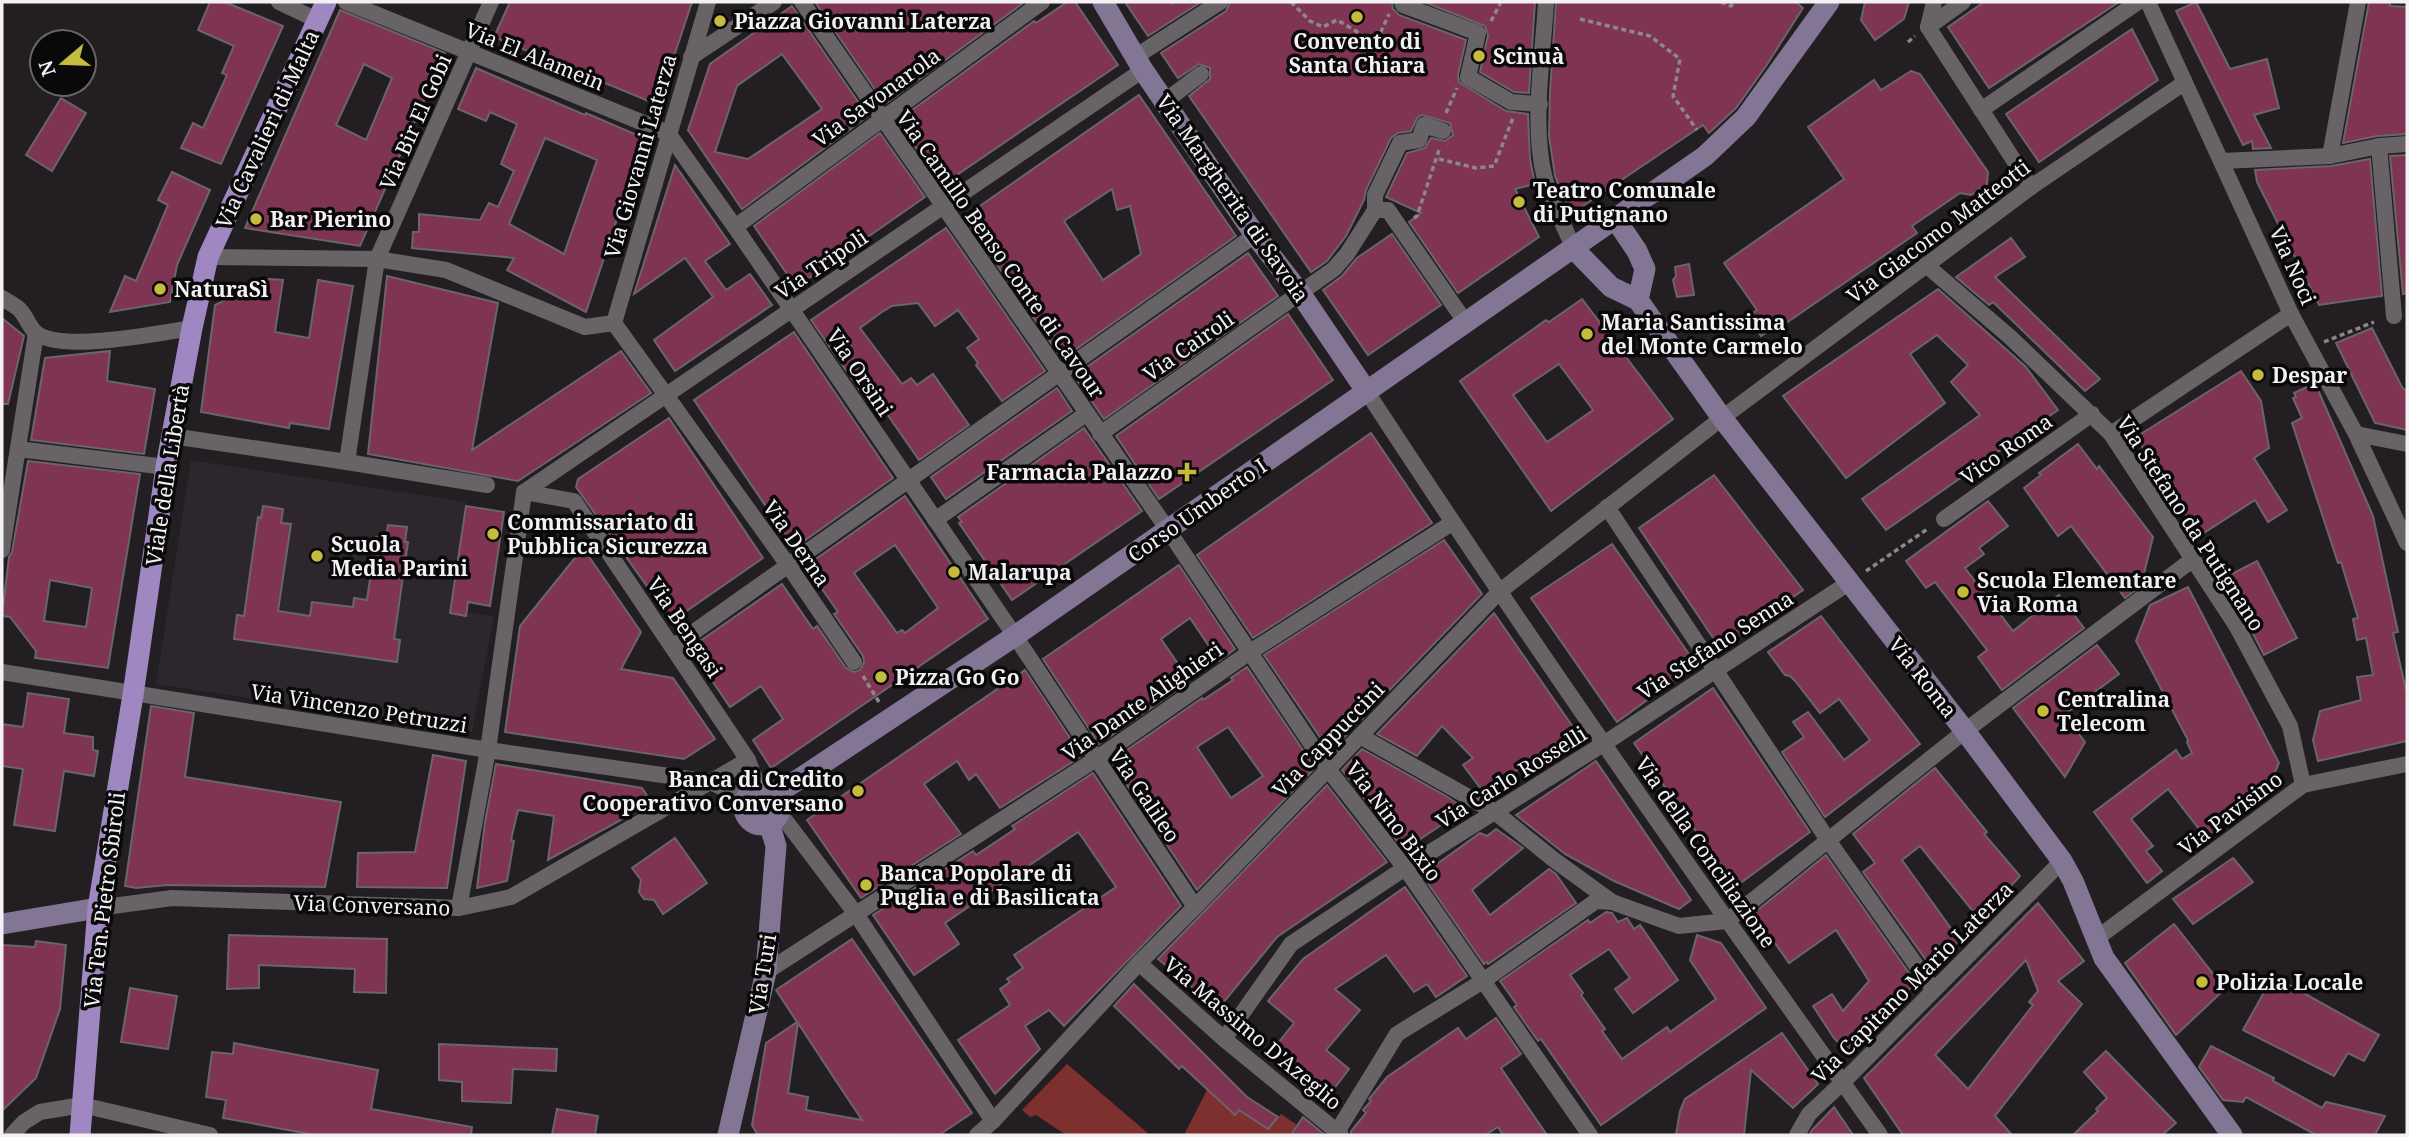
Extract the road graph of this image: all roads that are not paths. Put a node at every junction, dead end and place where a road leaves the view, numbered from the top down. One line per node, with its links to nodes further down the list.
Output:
1 (279, 2): 18 (street)
2 (346, 2): 20 (street, Via El Alamein)
3 (491, 2): 20 (street, Via Bir El Gobi)
4 (708, 2): 21 (street, Via Giovanni Laterza)
5 (774, 2): 21 (street)
6 (802, 2): 28 (street, Via Camillo Benso Conte di Cavour)
7 (1042, 2): 28 (street, Via Savonarola)
8 (1103, 2): 22 (street, Via Margherita di Savoia)
9 (1220, 2): 22 (street, Via Tripoli)
10 (1546, 2): 26 (street)
11 (1829, 2): 38 (street, Corso Umberto I)
12 (1934, 2): 19 (street)
13 (1964, 2): 19 (street)
14 (2138, 2): 27 (street)
15 (2148, 2): 24 (street, Via Noci)
16 (2358, 2): 33 (street)
17 (1396, 7): 26 (street)
18 (322, 11): 42 (main road, Via Cavalieri di Malta)
19 (1928, 26): 27 (street)
20 (469, 52): 30 (street, Via El Alamein); 43 (street, Via Bir El Gobi)
21 (691, 57): 30 (street, Via Giovanni Laterza)
22 (1139, 64): 25 (street, Via Margherita di Savoia); 36 (street, Via Tripoli)
23 (1201, 74): 25 (street)
24 (2184, 83): 34 (street, Via Noci); 35 (street, Via Giacomo Matteotti)
25 (1164, 102): 40 (street, Via Margherita di Savoia)
26 (1540, 104): 41 (street)
27 (1981, 110): 35 (street)
28 (881, 118): 36 (street, Via Camillo Benso Conte di Cavour); 39 (street, Via Savonarola)
29 (1443, 131): 37 (street, Via Cairoli)
30 (668, 133): 39 (street, Via Orsini); 51 (street, Via Giovanni Laterza)
31 (2407, 144): 32 (street)
32 (2379, 146): 33 (street); 50 (street)
33 (2330, 156): 34 (street)
34 (2222, 161): 49 (street, Via Noci)
35 (2031, 187): 44 (street, Via Giacomo Matteotti)
36 (942, 207): 48 (street, Via Tripoli); 55 (street, Via Camillo Benso Conte di Cavour)
37 (1375, 210): 45 (street, Via Cairoli); 52 (street)
38 (1616, 220): 41 (street, Corso Umberto I); 47 (street)
39 (736, 227): 48 (street, Via Orsini)
40 (1255, 235): 45 (street, Via Margherita di Savoia); 55 (street)
41 (1574, 249): 47 (street, Via Roma); 52 (street, Corso Umberto I)
42 (208, 257): 43 (street); 53 (main road, Viale della Libertà)
43 (377, 259): 51 (street); 67 (street, Via Bir El Gobi)
44 (1926, 265): 59 (street, Via Stefano da Putignano); 60 (street, Via Giacomo Matteotti)
45 (1300, 293): 56 (street, Via Margherita di Savoia); 61 (street, Via Cairoli)
46 (2, 298): 54 (street)
47 (1638, 300): 60 (street, Via Roma)
48 (792, 309): 57 (street, Via Tripoli); 69 (street, Via Orsini)
49 (2291, 314): 62 (street); 63 (street, Via Noci)
50 (2394, 316)
51 (614, 323): 57 (street, Via Derna)
52 (1466, 323): 56 (street, Corso Umberto I)
53 (192, 327): 54 (street); 64 (main road, Viale della Libertà)
54 (36, 333): 66 (street)
55 (1058, 373): 58 (street, Via Camillo Benso Conte di Cavour); 69 (street)
56 (1367, 392): 75 (street, Via della Conciliazione); 76 (street, Corso Umberto I)
57 (667, 395): 71 (street, Via Tripoli); 80 (street, Via Derna)
58 (1086, 414): 61 (street, Via Camillo Benso Conte di Cavour); 74 (street)
59 (2092, 414): 62 (street, Via Stefano da Putignano); 73 (street, Vico Roma)
60 (1722, 418): 72 (street, Via Cappuccini); 81 (street, Via Roma)
61 (1100, 434): 76 (street, Via Camillo Benso Conte di Cavour)
62 (2111, 434): 79 (street, Via Stefano da Putignano)
63 (2356, 434): 65 (street); 77 (street, Via Noci)
64 (172, 436): 67 (street); 68 (main road, Viale della Libertà)
65 (2407, 444)
66 (18, 449): 68 (street); 78 (street)
67 (347, 462): 70 (street)
68 (166, 467): 89 (main road, Viale della Libertà)
69 (908, 480): 74 (street, Via Orsini); 80 (street)
70 (487, 485)
71 (524, 492): 84 (street, Via Bengasi); 93 (street)
72 (1607, 507): 82 (street, Via Cappuccini); 87 (street)
73 (1944, 519)
74 (935, 520): 83 (street, Via Orsini)
75 (1452, 523): 82 (street, Via della Conciliazione); 85 (street, Via Dante Alighieri)
76 (1168, 530): 83 (street, Corso Umberto I); 85 (street, Via Nino Bixio)
77 (2407, 542)
78 (2, 550)
79 (2192, 561): 90 (street); 99 (street, Via Stefano da Putignano)
80 (788, 565): 84 (street); 86 (street, Via Derna)
81 (1850, 582): 87 (street, Via Stefano Senna); 90 (street, Via Roma)
82 (1499, 592): 91 (street, Via Cappuccini); 92 (street, Via della Conciliazione)
83 (1015, 636): 94 (street, Via Galileo); 100 (street, Corso Umberto I)
84 (674, 646): 95 (street, Via Bengasi)
85 (1250, 652): 94 (street, Via Dante Alighieri); 97 (street, Via Nino Bixio)
86 (854, 662)
87 (1715, 669): 92 (street, Via Stefano Senna); 102 (street)
88 (2, 672): 89 (street, Via Vincenzo Petruzzi)
89 (133, 695): 93 (street, Via Vincenzo Petruzzi); 107 (main road, Via Ten. Pietro Sbiroli)
90 (1965, 731): 102 (street); 103 (street, Via Roma)
91 (1360, 736): 97 (street, Via Cappuccini); 101 (street)
92 (1605, 743): 101 (street, Via Carlo Rosselli); 110 (street, Via della Conciliazione)
93 (488, 750): 98 (street, Via Vincenzo Petruzzi); 108 (street)
94 (1096, 759): 106 (street, Via Galileo); 109 (street, Via Dante Alighieri)
95 (748, 760): 98 (street, Via Conversano); 100 (street, Via Bengasi)
96 (2407, 764): 99 (street, Via Pavisino)
97 (1328, 769): 104 (street, Via Nino Bixio); 106 (street, Via Cappuccini)
98 (710, 782): 100 (street, Via Vincenzo Petruzzi); 108 (street, Via Conversano)
99 (2302, 785): 112 (street, Via Pavisino)
100 (766, 803): 109 (street); 114 (street, Via Turi)
101 (1495, 812): 104 (street, Via Carlo Rosselli); 105 (street)
102 (1828, 840): 110 (street); 116 (street)
103 (2062, 862): 112 (street, Via Roma); 116 (street, Via Capitano Mario Laterza)
104 (1405, 868): 115 (street, Via Nino Bixio); 117 (street, Via Carlo Rosselli)
105 (1612, 902): 110 (street); 115 (street)
106 (1195, 907): 113 (street, Via Cappuccini)
107 (98, 908): 108 (street, Via Conversano); 111 (street, Via Conversano); 119 (main road, Via Ten. Pietro Sbiroli)
108 (459, 908)
109 (856, 914): 114 (street, Via Dante Alighieri); 120 (street)
110 (1727, 921): 118 (street, Via della Conciliazione)
111 (2, 923)
112 (2097, 938): 130 (street, Via Roma)
113 (1139, 963): 117 (street, Via Massimo D'Azeglio); 120 (street, Via Cappuccini)
114 (766, 972): 121 (street, Via Turi)
115 (1483, 981): 122 (street); 127 (street, Via Nino Bixio)
116 (1933, 989): 118 (street, Via Capitano Mario Laterza)
117 (1224, 1039): 122 (street, Via Massimo D'Azeglio)
118 (1843, 1082): 128 (street, Via Capitano Mario Laterza); 129 (street, Via della Conciliazione)
119 (82, 1105): 123 (street); 124 (main road, Via Ten. Pietro Sbiroli); 125 (street)
120 (993, 1121): 126 (street, Via Cappuccini)
121 (731, 1132)
122 (1339, 1133)
123 (12, 1135)
124 (80, 1135)
125 (211, 1135)
126 (977, 1135)
127 (1590, 1135)
128 (1797, 1135)
129 (1880, 1135)
130 (2232, 1135)

